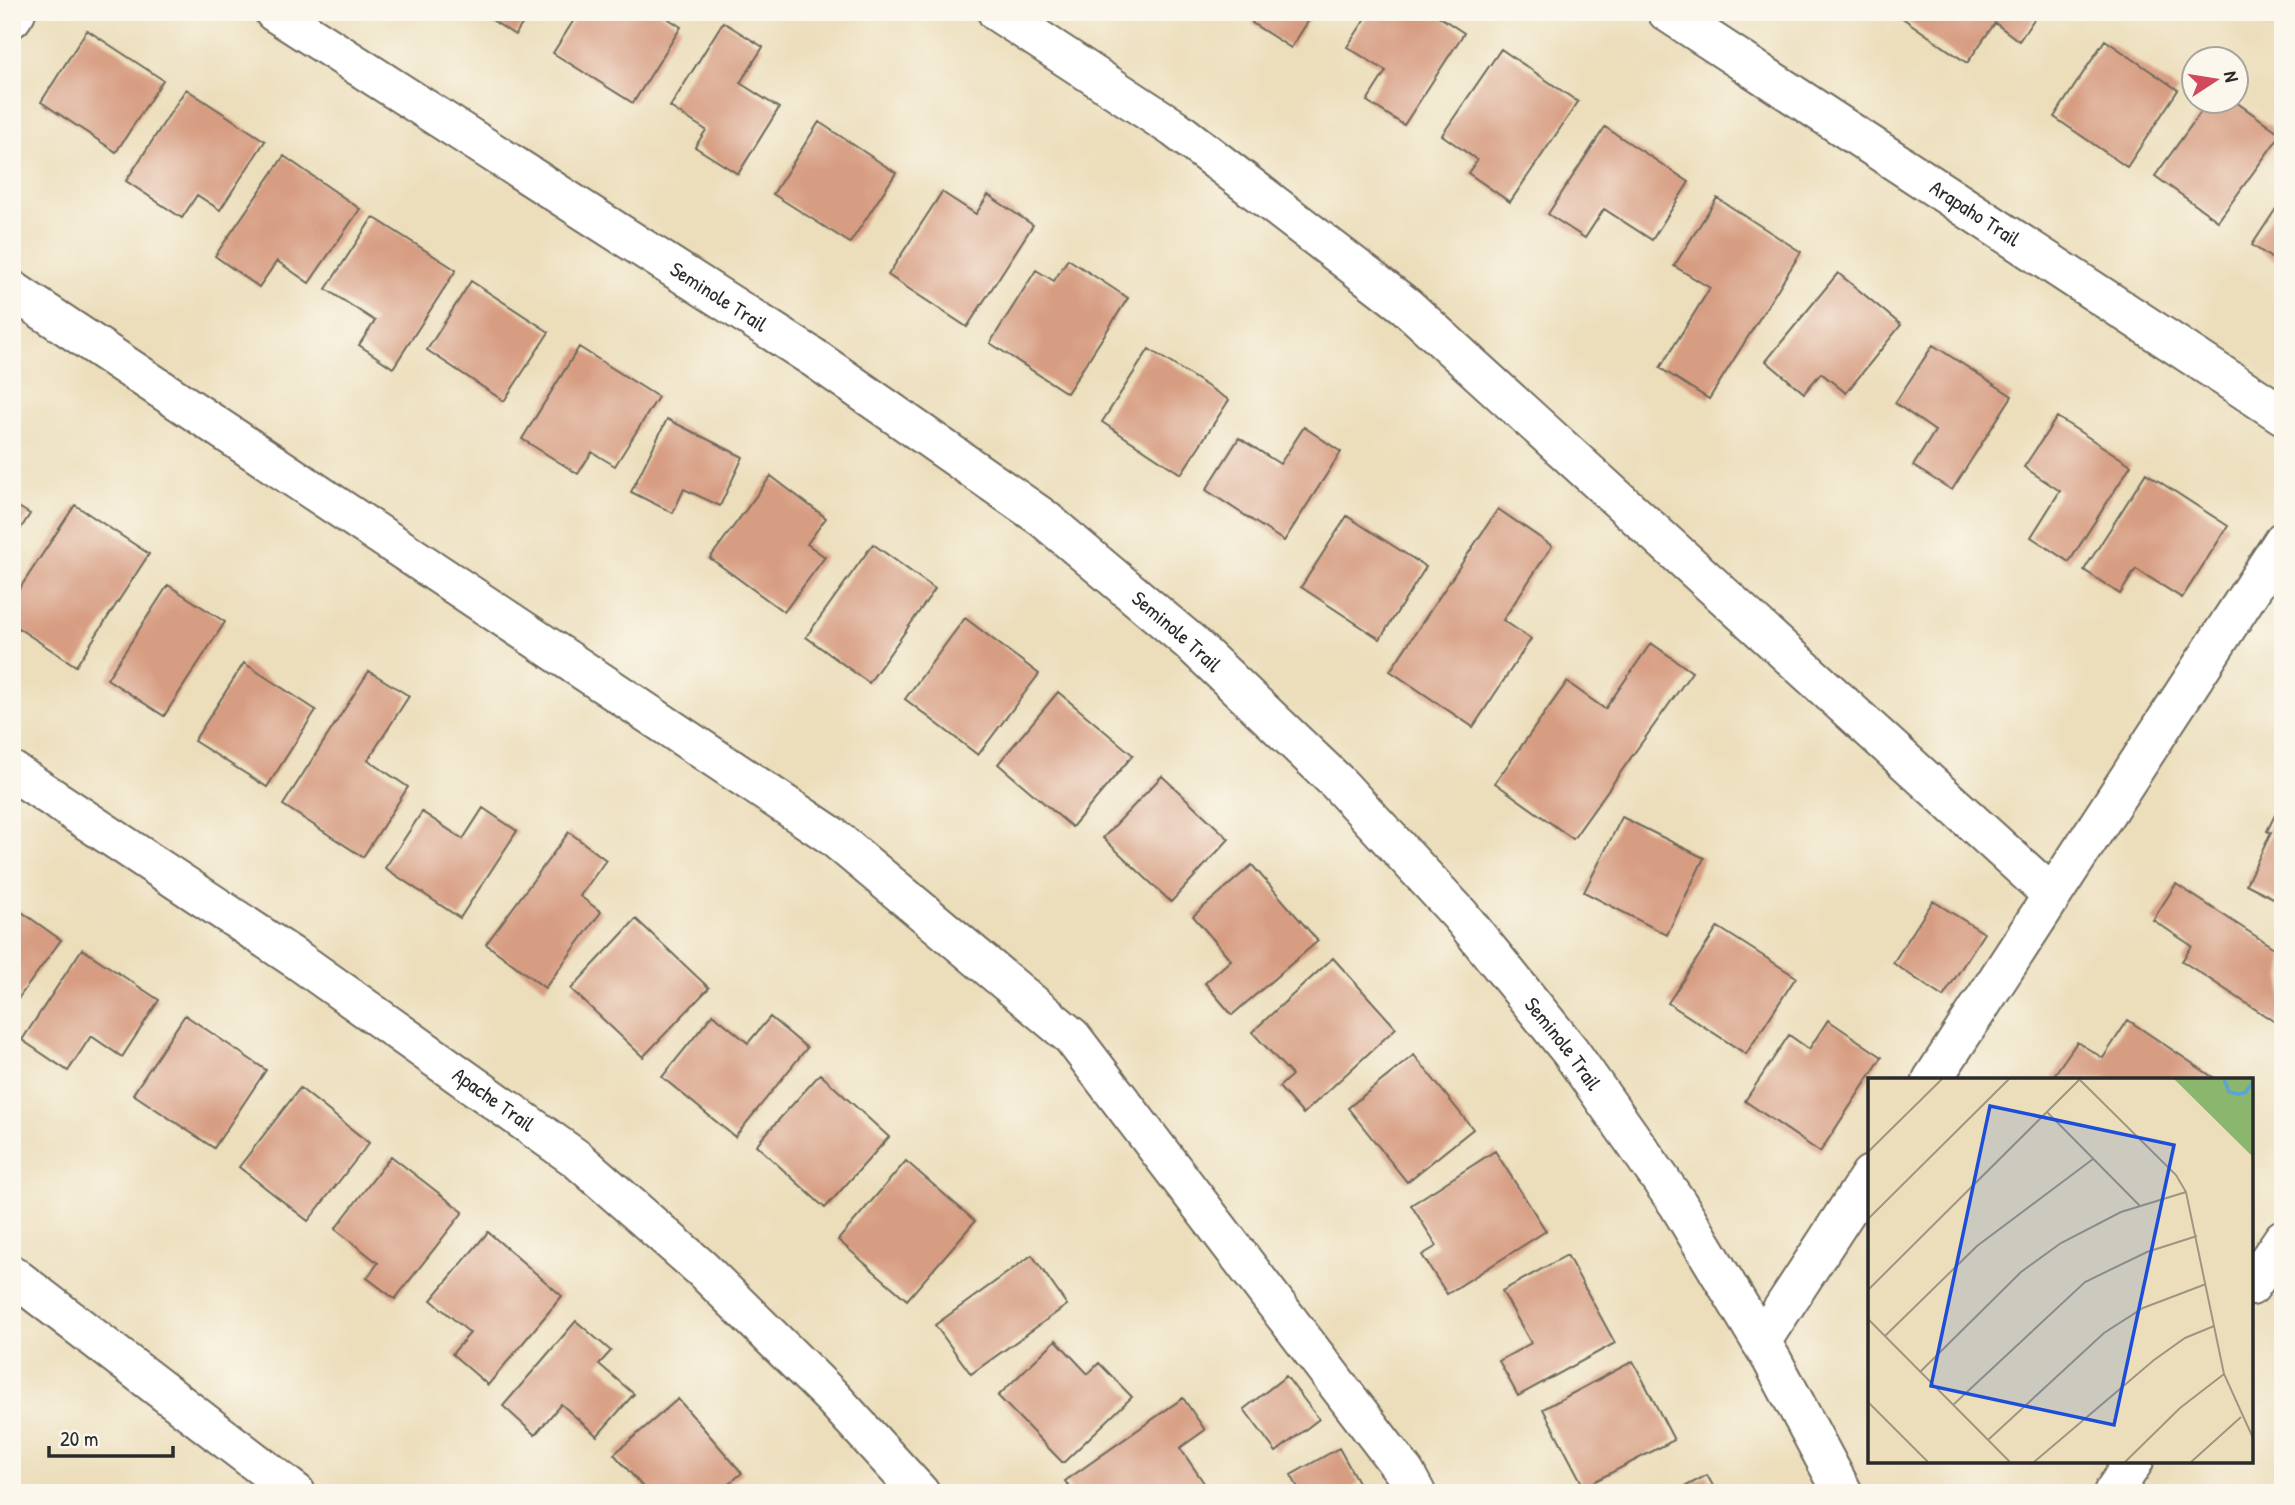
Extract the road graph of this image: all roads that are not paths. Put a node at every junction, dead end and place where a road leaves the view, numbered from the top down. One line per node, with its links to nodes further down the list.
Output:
1 (16, 12): 5 (street)
2 (274, 12): 16 (street, Seminole Trail)
3 (997, 12): 10 (street)
4 (1667, 12): 7 (street, Arapaho Trail)
5 (12, 18)
6 (12, 290): 20 (street)
7 (2283, 415)
8 (2283, 541): 10 (street)
9 (12, 771): 19 (street, Apache Trail)
10 (2052, 895): 11 (street)
11 (1933, 1078)
12 (1868, 1178): 16 (street)
13 (2283, 1239): 15 (street)
14 (12, 1275): 18 (street)
15 (2253, 1283)
16 (1761, 1342): 21 (street, Seminole Trail)
17 (2133, 1463): 22 (street)
18 (296, 1493)
19 (920, 1493)
20 (1416, 1493)
21 (1843, 1493)
22 (2113, 1493)

